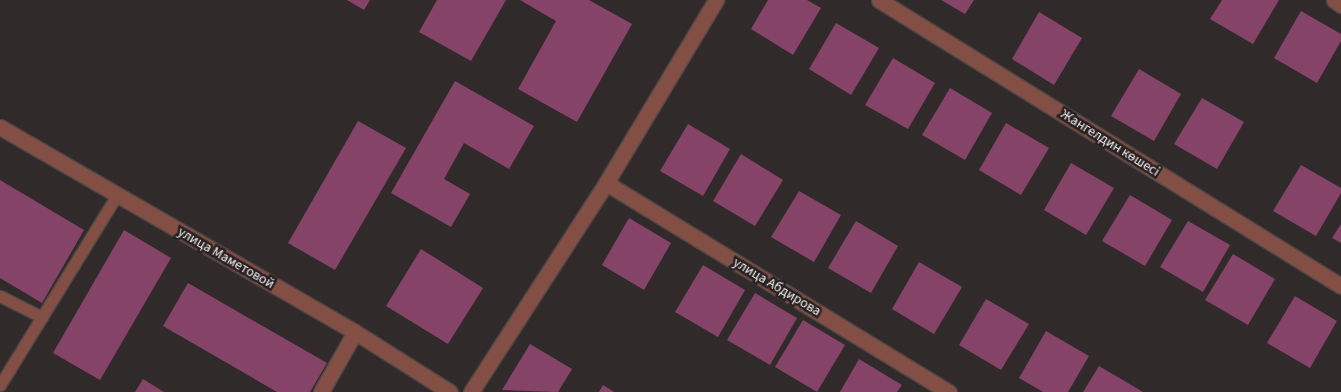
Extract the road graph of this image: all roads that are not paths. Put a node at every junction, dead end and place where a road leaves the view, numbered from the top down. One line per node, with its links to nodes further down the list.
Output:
1 (716, 0): 6 (street)
2 (879, 0): 8 (street, Жангелдин көшесі)
3 (1334, 0): 4 (street)
4 (1341, 5)
5 (0, 127): 7 (street, улица Маметовой)
6 (606, 183): 15 (street); 16 (street, улица Абдирова)
7 (117, 195): 10 (lane); 11 (street, улица Маметовой)
8 (1341, 286)
9 (0, 296): 10 (lane)
10 (42, 317): 12 (lane)
11 (355, 332): 13 (street); 14 (street, улица Маметовой)
12 (0, 385)
13 (321, 392)
14 (450, 392)
15 (471, 392)
16 (949, 392)

